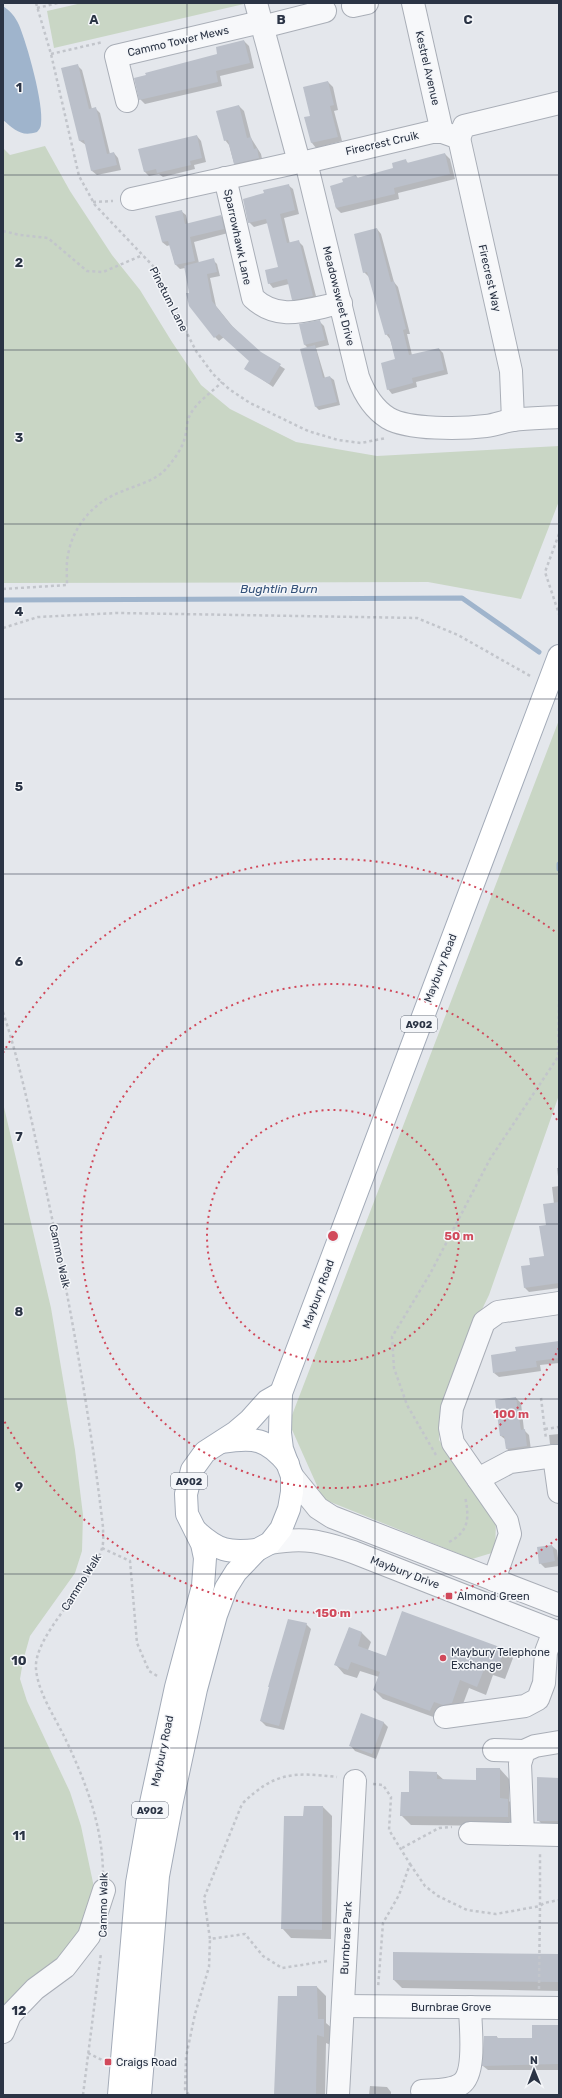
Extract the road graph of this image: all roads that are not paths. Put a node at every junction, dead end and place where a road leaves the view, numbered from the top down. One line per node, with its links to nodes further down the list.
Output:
1 (413, 3): 6 (street, Kestrel Avenue)
2 (325, 11): 3 (street)
3 (260, 17): 4 (street, Cammo Tower Mews); 7 (street, Meadowsweet Drive)
4 (127, 101)
5 (559, 103): 6 (street)
6 (450, 135): 7 (street, Firecrest Cruik); 12 (street, Firecrest Way)
7 (302, 162): 8 (street, Sparrowhawk Lane); 10 (street, Meadowsweet Drive)
8 (225, 178): 9 (street, Sparrowhawk Lane); 10 (street, Sparrowhawk Lane)
9 (132, 199)
10 (341, 303): 12 (street, Meadowsweet Drive)
11 (559, 417): 12 (street, Meadowsweet Drive)
12 (513, 420)
13 (559, 656): 15 (main road, Maybury Road / A902)
14 (559, 1303): 19 (street)
15 (281, 1393): 16 (main road, Maybury Road / A902); 18 (main road, Maybury Road / A902)
16 (221, 1442): 18 (main road, Maybury Road / A902); 21 (main road, Maybury Road / A902)
17 (554, 1456): 19 (street); 20 (street)
18 (290, 1470): 22 (main road, Maybury Road / A902); 23 (street)
19 (471, 1486): 23 (street)
20 (559, 1492)
21 (196, 1531): 22 (main road, Maybury Road / A902); 39 (main road, Maybury Road / A902)
22 (263, 1546): 25 (street, Maybury Drive); 40 (main road, Maybury Road / A902)
23 (494, 1580): 24 (street)
24 (559, 1605)
25 (557, 1632): 26 (street)
26 (445, 1717)
27 (559, 1742): 29 (street)
28 (494, 1750): 29 (street)
29 (524, 1751): 32 (street)
30 (355, 1781): 34 (street, Burnbrae Park)
31 (470, 1833): 32 (street)
32 (541, 1835)
33 (104, 1890): 37 (street)
34 (343, 2006): 35 (street, Burnbrae Grove); 41 (street, Burnbrae Park)
35 (470, 2007): 36 (street, Burnbrae Grove); 38 (street)
36 (549, 2008)
37 (3, 2032)
38 (422, 2091)
39 (119, 2095)
40 (140, 2095)
41 (338, 2095)

